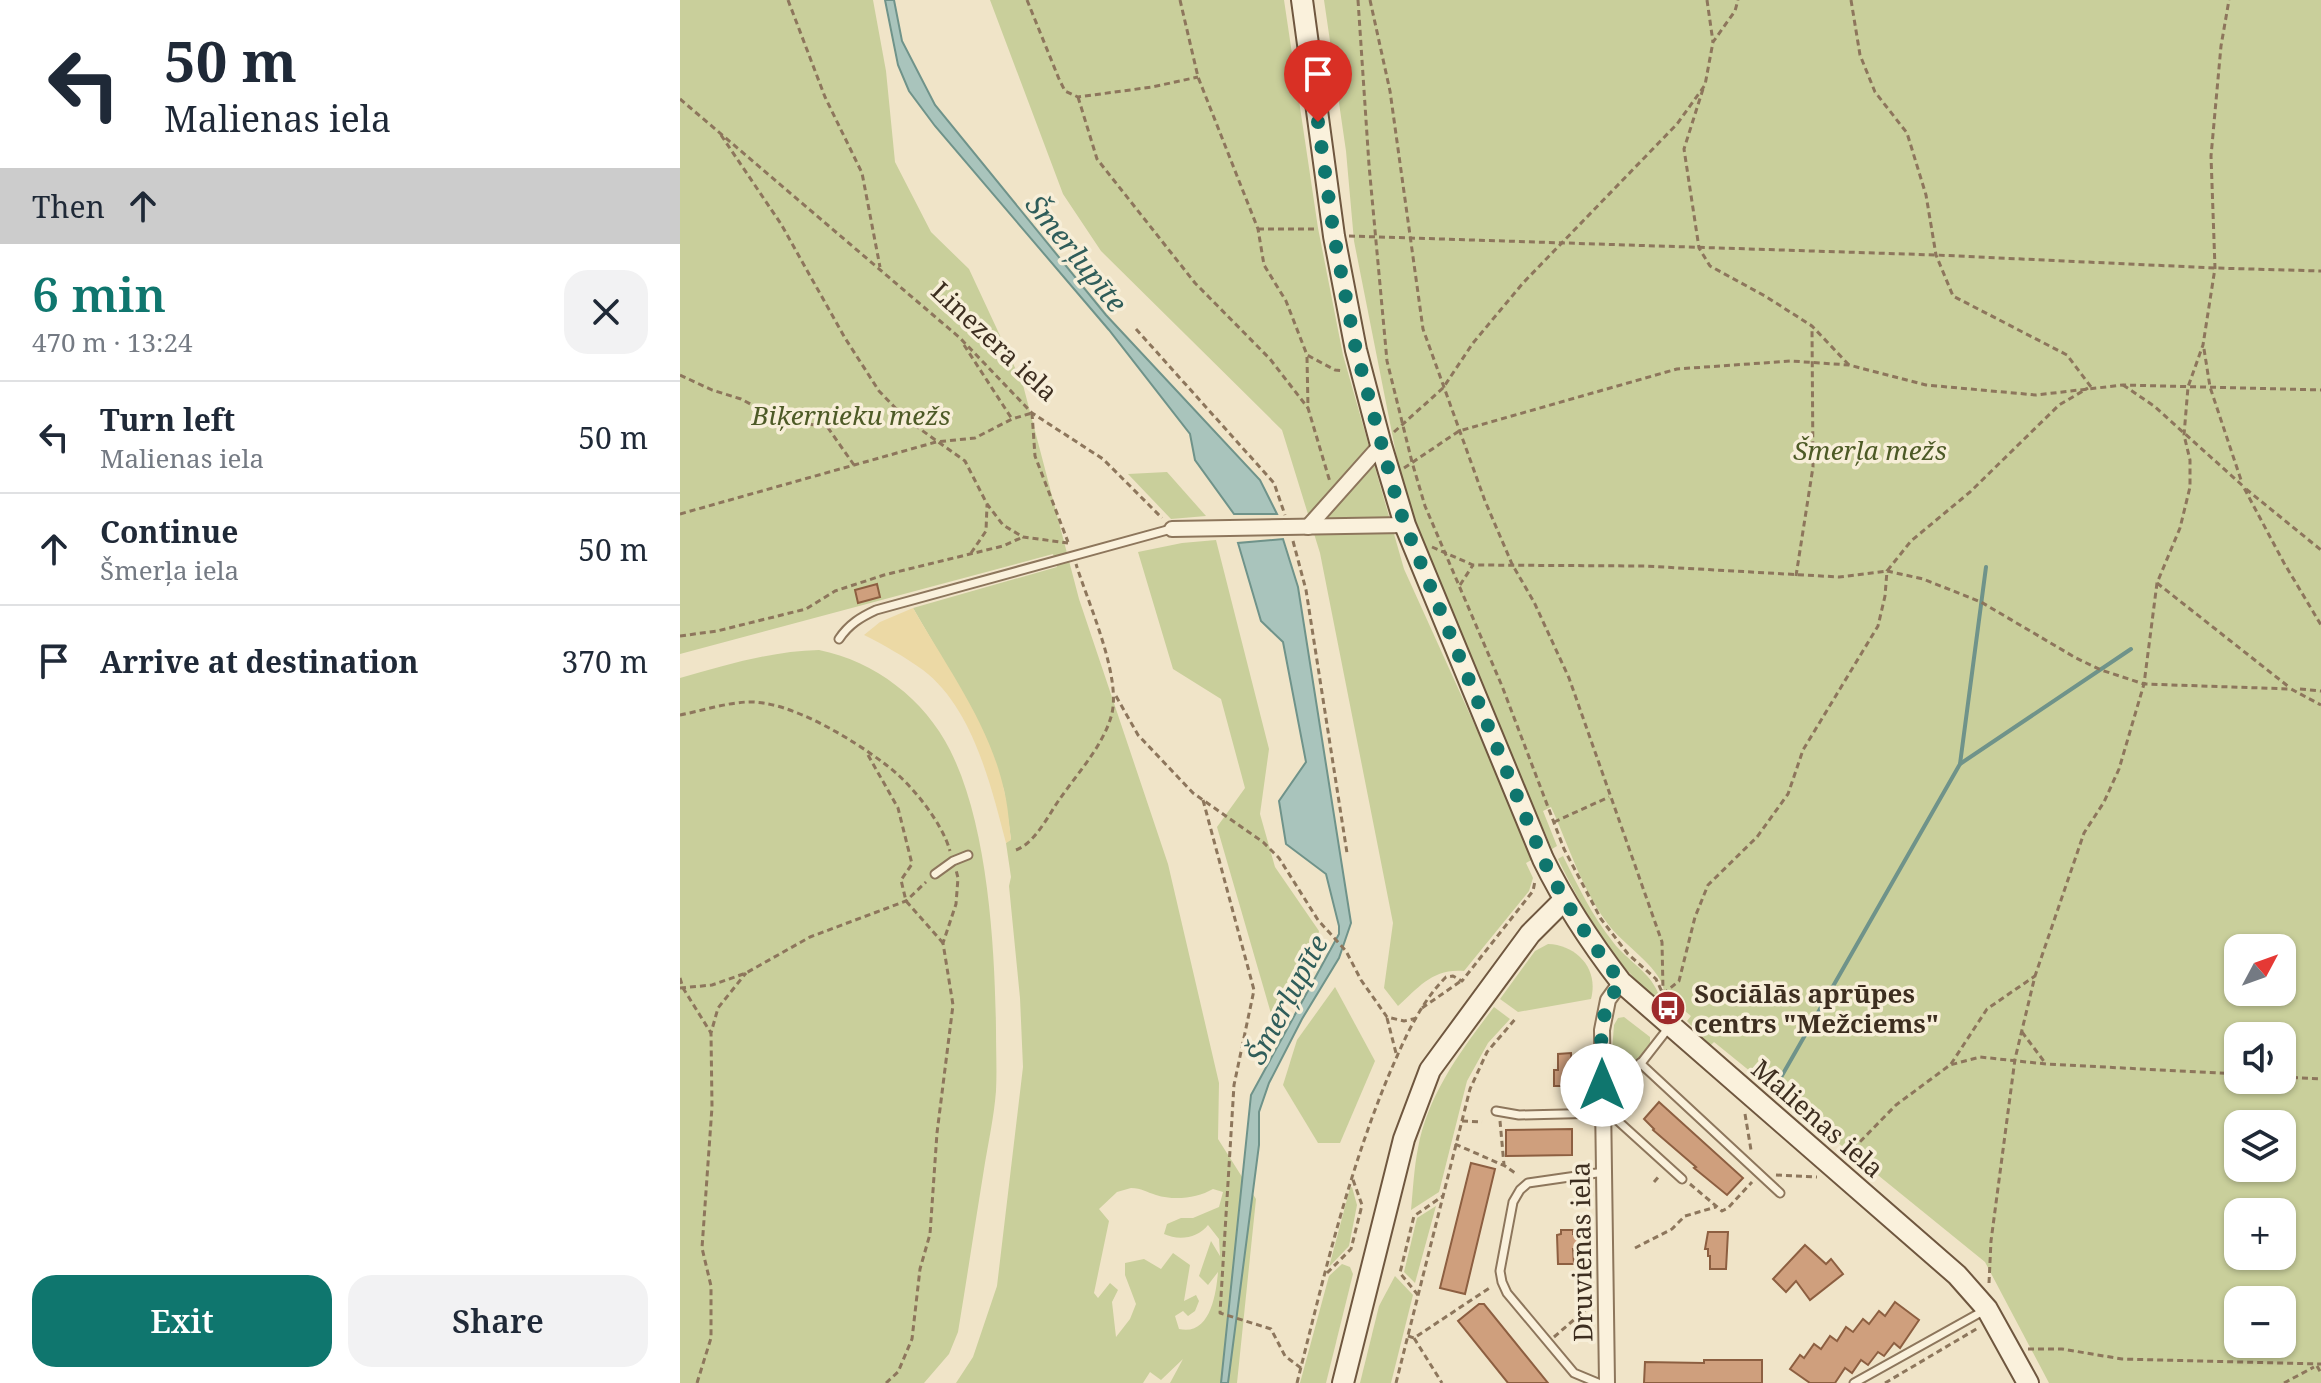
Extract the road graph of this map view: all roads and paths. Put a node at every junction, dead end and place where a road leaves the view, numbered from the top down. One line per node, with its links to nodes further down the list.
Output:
1 (788, 0): 25 (path)
2 (1027, 0): 14 (path)
3 (1180, 0): 12 (path)
4 (1302, 0): 18 (street, Malienas iela)
5 (1358, 0): 19 (path)
6 (1370, 0): 20 (path)
7 (1707, 0): 11 (path)
8 (1738, 0): 11 (path)
9 (1851, 0): 23 (path)
10 (2229, 0): 24 (path)
11 (1713, 42): 13 (path)
12 (1198, 77): 14 (path); 17 (path)
13 (1705, 85): 21 (path); 22 (path)
14 (1078, 97): 42 (path)
15 (680, 99): 16 (path, Linezera iela)
16 (717, 130): 25 (path, Linezera iela); 48 (path)
17 (1258, 229): 18 (path); 31 (path)
18 (1334, 236): 19 (path); 34 (street, Malienas iela)
19 (1376, 237): 20 (path); 45 (path)
20 (1409, 239): 21 (path); 40 (path)
21 (1559, 244): 22 (path); 40 (path)
22 (1699, 248): 23 (path); 27 (path)
23 (1936, 255): 24 (path); 37 (path)
24 (2215, 268): 26 (path); 30 (path)
25 (880, 270): 29 (path, Linezera iela)
26 (2321, 271)
27 (1812, 326): 32 (path); 33 (path)
28 (1136, 329): 58 (path)
29 (960, 338): 43 (path, Linezera iela); 44 (path)
30 (2203, 345): 38 (path); 39 (path)
31 (1307, 355): 34 (path); 42 (path)
32 (1813, 362): 33 (path); 46 (path); 69 (path)
33 (1849, 365): 37 (path)
34 (1361, 372): 49 (street, Malienas iela)
35 (680, 375): 51 (path)
36 (2123, 385): 37 (path); 38 (path); 47 (path)
37 (2091, 387): 68 (path)
38 (2188, 387): 39 (path); 47 (path)
39 (2210, 387): 41 (path); 53 (path)
40 (1443, 388): 45 (path); 46 (path)
41 (2321, 390)
42 (1308, 408): 54 (path)
43 (1032, 413): 44 (path); 60 (path, Linezera iela); 61 (path)
44 (1012, 419): 48 (path)
45 (1403, 423): 49 (path); 50 (path)
46 (1459, 431): 50 (path); 66 (path)
47 (2184, 435): 53 (path); 70 (path)
48 (936, 442): 51 (path); 55 (path)
49 (1381, 445): 54 (street); 57 (street, Malienas iela)
50 (1412, 462): 52 (path); 64 (path)
51 (854, 465): 56 (path)
52 (1398, 472)
53 (2243, 486): 62 (path); 72 (path)
54 (1334, 497): 59 (street)
55 (987, 504): 61 (path); 63 (path)
56 (680, 514)
57 (1405, 525): 59 (street); 92 (street, Malienas iela)
58 (1290, 527): 59 (street); 60 (street); 87 (path)
59 (1308, 527)
60 (1172, 529): 65 (lane)
61 (1023, 537): 63 (path)
62 (2321, 550)
63 (971, 553): 73 (path)
64 (1447, 553): 67 (path); 71 (path)
65 (1073, 555): 74 (lane); 78 (path)
66 (1512, 564): 67 (path); 69 (path); 82 (path)
67 (1473, 565): 71 (path)
68 (1887, 571): 69 (path); 75 (path); 100 (path)
69 (1796, 576)
70 (2157, 583): 75 (path); 76 (path)
71 (1460, 585): 84 (path)
72 (2321, 625)
73 (680, 636)
74 (839, 639)
75 (2144, 684): 76 (path); 95 (path)
76 (2291, 689): 77 (path); 79 (path)
77 (2321, 691)
78 (1115, 694): 83 (path); 86 (path)
79 (2321, 705)
80 (680, 715): 81 (path)
81 (867, 752): 85 (path); 91 (path)
82 (1610, 796): 84 (path); 100 (path)
83 (1203, 800): 103 (path); 145 (path)
84 (1554, 822): 100 (path)
85 (948, 845)
86 (1016, 850)
87 (1347, 853)
88 (968, 855): 89 (lane)
89 (935, 874): 91 (path)
90 (958, 878): 93 (path)
91 (906, 901): 93 (path); 94 (path)
92 (1563, 901): 98 (street, Malienas iela); 149 (street)
93 (943, 943): 148 (path)
94 (746, 973): 99 (path); 108 (path)
95 (2035, 976): 107 (path); 113 (path)
96 (680, 978): 99 (path)
97 (1462, 981): 102 (path)
98 (1621, 982): 106 (street, Malienas iela); 119 (street, Druvienas iela)
99 (682, 988): 108 (path)
100 (1663, 994): 101 (path)
101 (1663, 1004)
102 (1422, 1008)
103 (1387, 1017): 105 (path); 109 (path)
104 (1517, 1017): 120 (path)
105 (1417, 1018)
106 (1671, 1026): 111 (lane); 127 (street, Malienas iela)
107 (2022, 1032): 110 (path); 112 (path)
108 (711, 1033): 147 (path)
109 (1397, 1057)
110 (2015, 1059): 112 (path); 113 (path); 139 (path)
111 (1640, 1063): 119 (lane); 125 (lane)
112 (2046, 1064): 114 (path)
113 (1950, 1065): 127 (path)
114 (2224, 1073)
115 (2296, 1078): 116 (path)
116 (2321, 1079)
117 (1745, 1110): 125 (path)
118 (1496, 1111): 119 (lane)
119 (1603, 1113): 126 (street, Druvienas iela); 130 (lane)
120 (1462, 1121): 122 (path); 123 (path)
121 (1500, 1121): 124 (path)
122 (1482, 1122)
123 (1455, 1144): 124 (path); 132 (path)
124 (1505, 1166): 128 (path)
125 (1757, 1171): 127 (path); 131 (lane); 133 (path)
126 (1604, 1172): 137 (street, Druvienas iela); 142 (lane)
127 (1830, 1172): 139 (street, Malienas iela)
128 (1515, 1173)
129 (1352, 1175): 135 (path)
130 (1682, 1179): 133 (path)
131 (1780, 1193)
132 (1443, 1196): 138 (path); 138 (path)
133 (1718, 1207): 134 (path)
134 (1635, 1248)
135 (1324, 1276)
136 (1491, 1287): 141 (path)
137 (1605, 1294): 142 (path); 153 (street, Druvienas iela)
138 (1418, 1295): 140 (path)
139 (1983, 1318): 143 (street, Malienas iela); 154 (lane); 155 (path)
140 (1408, 1336): 141 (path); 150 (path)
141 (1414, 1338): 151 (path)
142 (1548, 1342): 152 (lane)
143 (2013, 1355): 144 (path); 156 (street, Malienas iela)
144 (2320, 1365): 146 (path); 157 (path)
145 (1301, 1368)
146 (2321, 1373)
147 (697, 1383)
148 (886, 1383)
149 (1343, 1383)
150 (1396, 1383)
151 (1442, 1383)
152 (1598, 1383)
153 (1607, 1383)
154 (1854, 1383)
155 (1885, 1383)
156 (2028, 1383)
157 (2284, 1383)

